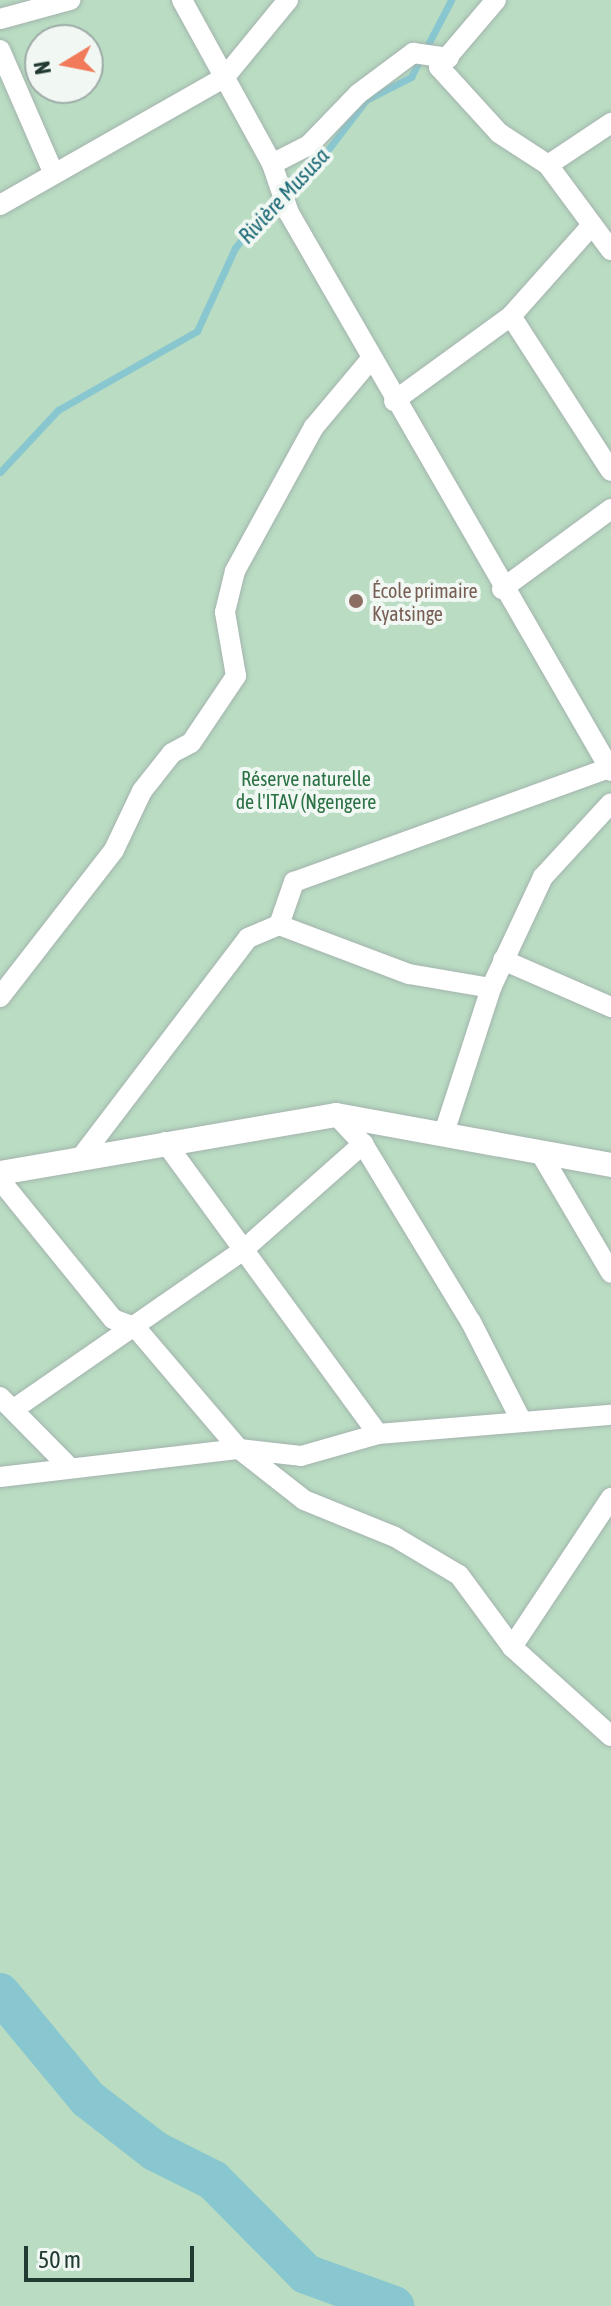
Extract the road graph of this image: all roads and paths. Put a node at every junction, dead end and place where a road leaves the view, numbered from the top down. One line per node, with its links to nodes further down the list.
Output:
1 (70, 0): 5 (street)
2 (182, 0): 8 (street)
3 (288, 0): 8 (street)
4 (496, 0): 7 (street)
5 (0, 19)
6 (0, 50): 12 (street)
7 (432, 55): 10 (street); 11 (street)
8 (224, 78): 11 (street); 12 (street)
9 (611, 123): 10 (street)
10 (548, 165): 14 (street)
11 (274, 172): 17 (street)
12 (54, 174): 13 (street)
13 (0, 205)
14 (592, 225): 15 (street); 16 (street)
15 (611, 250)
16 (511, 316): 18 (street); 19 (street)
17 (371, 359): 18 (street); 27 (street)
18 (394, 401): 21 (street)
19 (611, 471)
20 (611, 509): 21 (street)
21 (502, 589): 22 (street)
22 (610, 769): 24 (street)
23 (611, 803): 25 (street)
24 (279, 925): 26 (street); 34 (street)
25 (503, 960): 26 (street); 28 (street)
26 (491, 988): 30 (street)
27 (0, 997)
28 (611, 1007)
29 (336, 1115): 30 (street); 31 (street); 32 (street)
30 (443, 1136): 33 (street)
31 (165, 1142): 34 (street); 38 (street)
32 (363, 1144): 38 (street); 43 (street)
33 (541, 1154): 35 (street); 39 (street)
34 (82, 1156): 36 (street)
35 (611, 1165)
36 (0, 1173)
37 (0, 1180): 40 (street)
38 (242, 1251): 40 (street); 44 (street)
39 (611, 1273)
40 (136, 1328): 41 (street); 45 (street)
41 (7, 1403): 46 (street)
42 (611, 1415): 43 (street)
43 (520, 1418): 44 (street)
44 (378, 1434): 45 (street)
45 (239, 1449): 46 (street); 49 (street)
46 (67, 1465): 47 (street)
47 (0, 1477)
48 (611, 1498): 49 (street)
49 (512, 1647): 50 (street)
50 (611, 1736)

